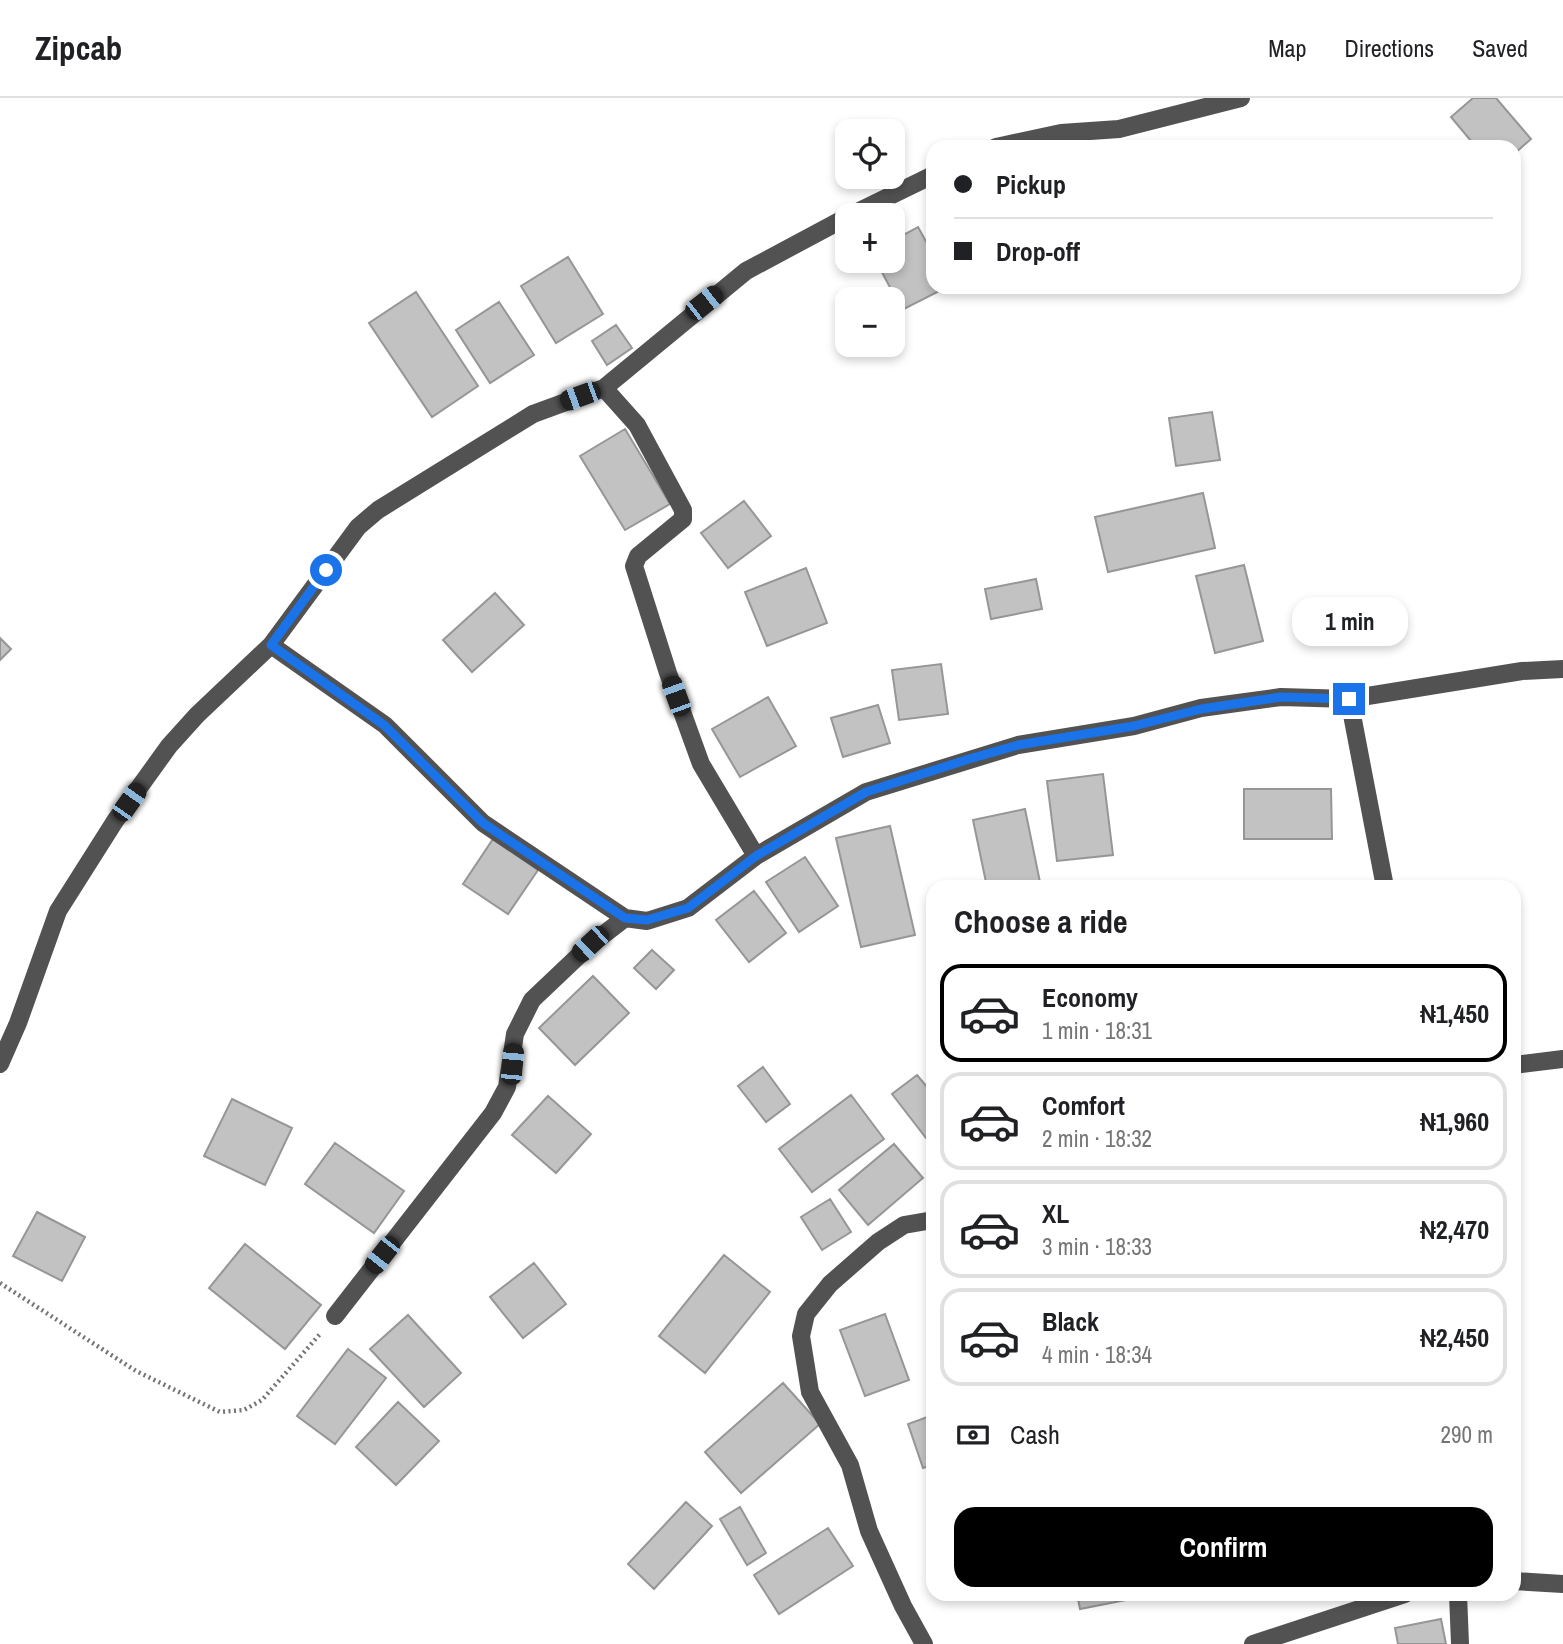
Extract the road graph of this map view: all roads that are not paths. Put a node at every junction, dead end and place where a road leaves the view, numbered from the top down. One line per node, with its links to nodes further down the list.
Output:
1 (1241, 98): 2 (street)
2 (1031, 140)
3 (926, 178): 4 (street)
4 (876, 203)
5 (835, 223): 6 (street)
6 (604, 388): 7 (street); 10 (street)
7 (271, 645): 12 (street); 14 (street)
8 (1563, 669): 9 (street)
9 (1349, 699): 10 (street); 11 (street)
10 (756, 856): 12 (street)
11 (1384, 880)
12 (625, 918): 17 (street)
13 (1563, 1059): 15 (street)
14 (0, 1064)
15 (1521, 1064)
16 (926, 1221): 22 (street)
17 (335, 1316)
18 (1521, 1581): 19 (street)
19 (1563, 1584)
20 (1384, 1601): 23 (street)
21 (1458, 1601): 24 (street)
22 (923, 1644)
23 (1253, 1644)
24 (1460, 1644)

